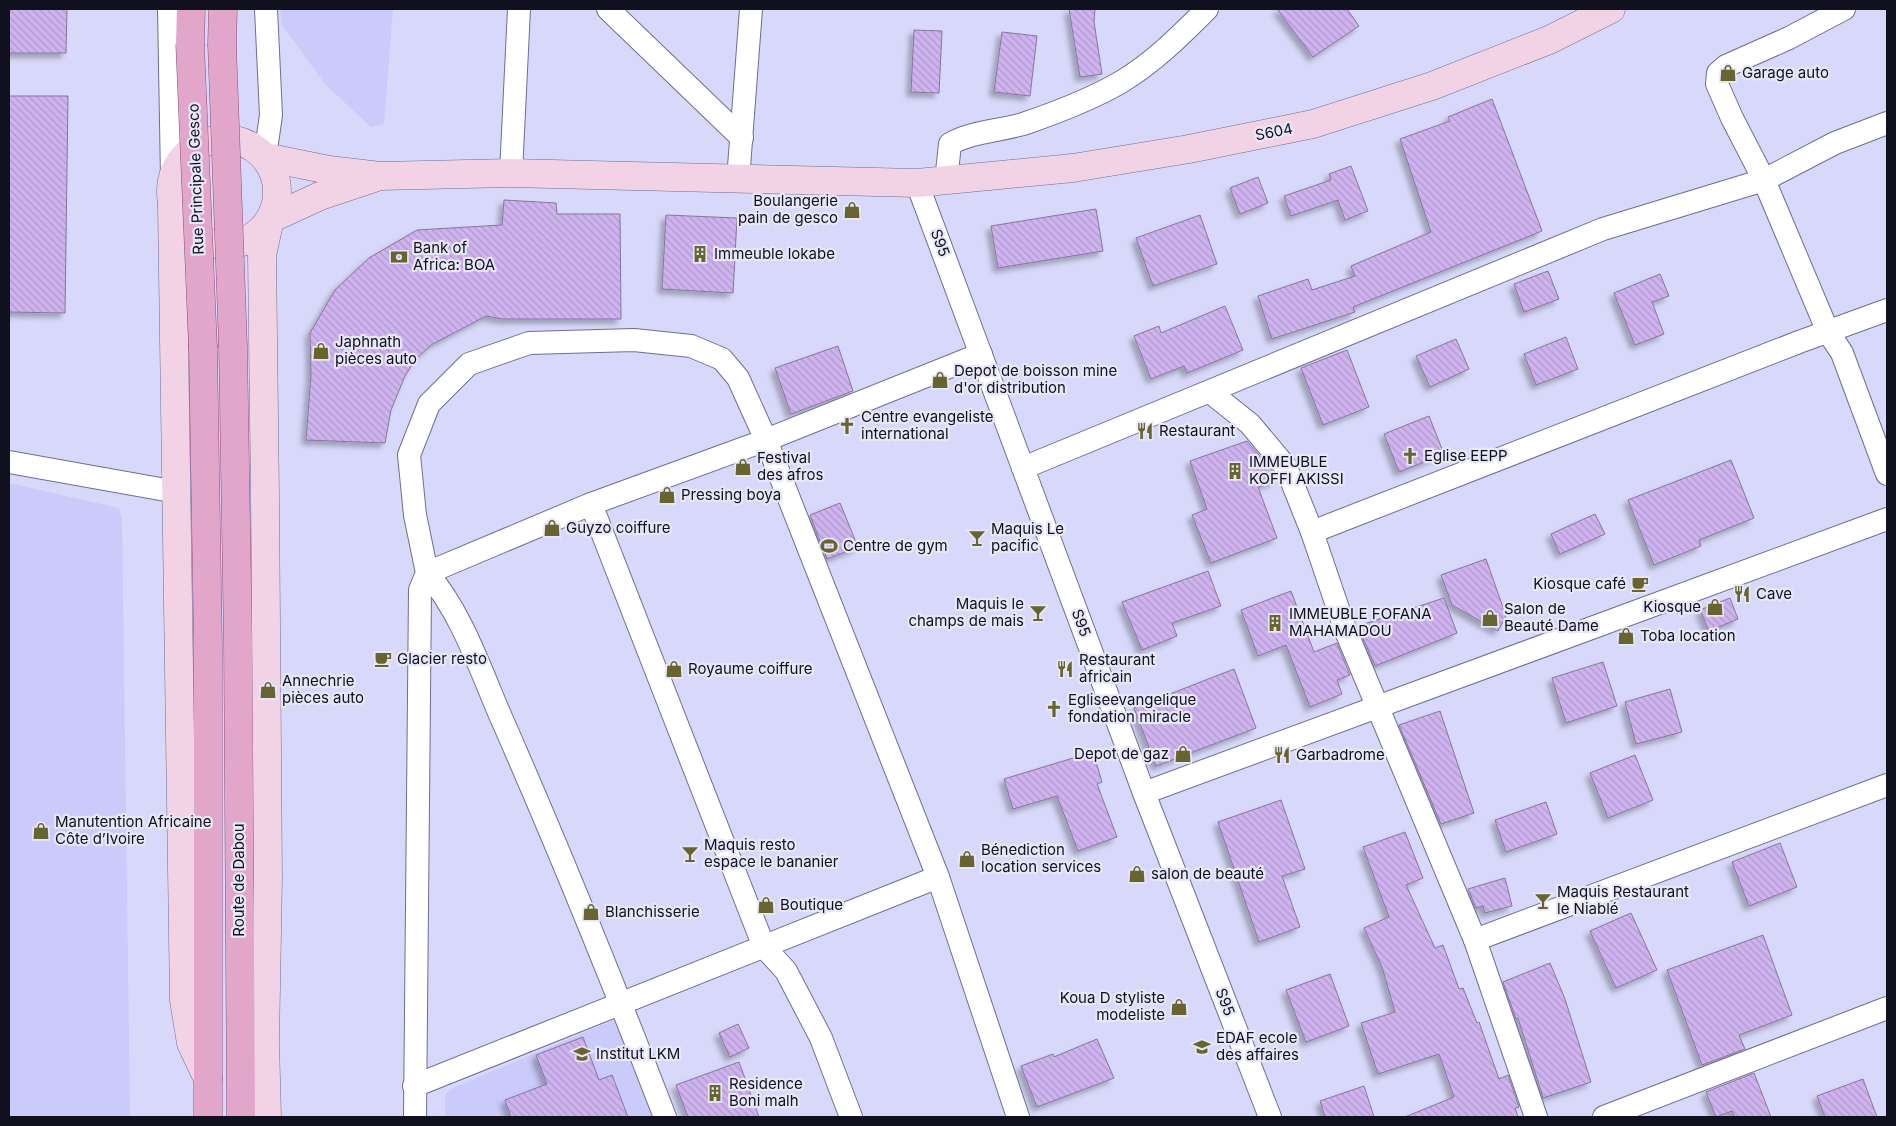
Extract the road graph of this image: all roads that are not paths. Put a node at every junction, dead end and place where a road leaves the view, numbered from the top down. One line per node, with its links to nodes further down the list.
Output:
1 (169, 9): 16 (street)
2 (191, 9): 37 (main road, Rue Principale Gesco, bridge)
3 (223, 9): 36 (main road, Rue Principale Gesco, bridge)
4 (266, 9): 13 (street)
5 (519, 9): 14 (street)
6 (608, 9): 12 (street)
7 (751, 9): 12 (street)
8 (1208, 9): 19 (street)
9 (1611, 9): 19 (street, S604)
10 (1844, 9): 18 (street)
11 (1887, 123): 18 (street)
12 (742, 138): 17 (street)
13 (265, 157): 15 (street); 16 (street); 22 (street)
14 (511, 173): 15 (street, S604); 17 (street, S604)
15 (380, 176): 22 (street)
16 (172, 178): 21 (street)
17 (738, 180): 20 (street, S604)
18 (1764, 180): 24 (street); 26 (street)
19 (946, 181): 20 (street, S604)
20 (918, 183): 25 (street, S95)
21 (172, 206): 22 (street); 31 (street)
22 (270, 219): 50 (street)
23 (1887, 310): 24 (street)
24 (1828, 332): 30 (street); 34 (street)
25 (981, 354): 27 (street); 29 (street, S95)
26 (1210, 392): 29 (street); 34 (street)
27 (766, 440): 32 (street); 35 (street); 41 (street)
28 (9, 462): 31 (street)
29 (1023, 468): 40 (street, S95)
30 (1887, 474)
31 (177, 492): 46 (street)
32 (591, 504): 35 (street); 43 (street)
33 (1887, 519): 38 (street)
34 (1312, 532): 38 (street)
35 (427, 573): 44 (street); 47 (street)
36 (238, 643): 49 (main road, Route de Dabou)
37 (208, 645): 46 (main road, Route de Dabou)
38 (1380, 707): 40 (street); 42 (street)
39 (1887, 785): 42 (street)
40 (1144, 793): 55 (street, S95)
41 (938, 877): 43 (street); 54 (street)
42 (1476, 940): 56 (street)
43 (764, 947): 44 (street); 53 (street)
44 (622, 1005): 47 (street); 52 (street)
45 (1887, 1008): 57 (street)
46 (208, 1079): 48 (main road, Route de Dabou)
47 (414, 1086): 51 (street)
48 (208, 1117)
49 (241, 1117)
50 (267, 1117)
51 (415, 1117)
52 (665, 1117)
53 (851, 1117)
54 (1018, 1117)
55 (1270, 1117)
56 (1536, 1117)
57 (1604, 1117)

